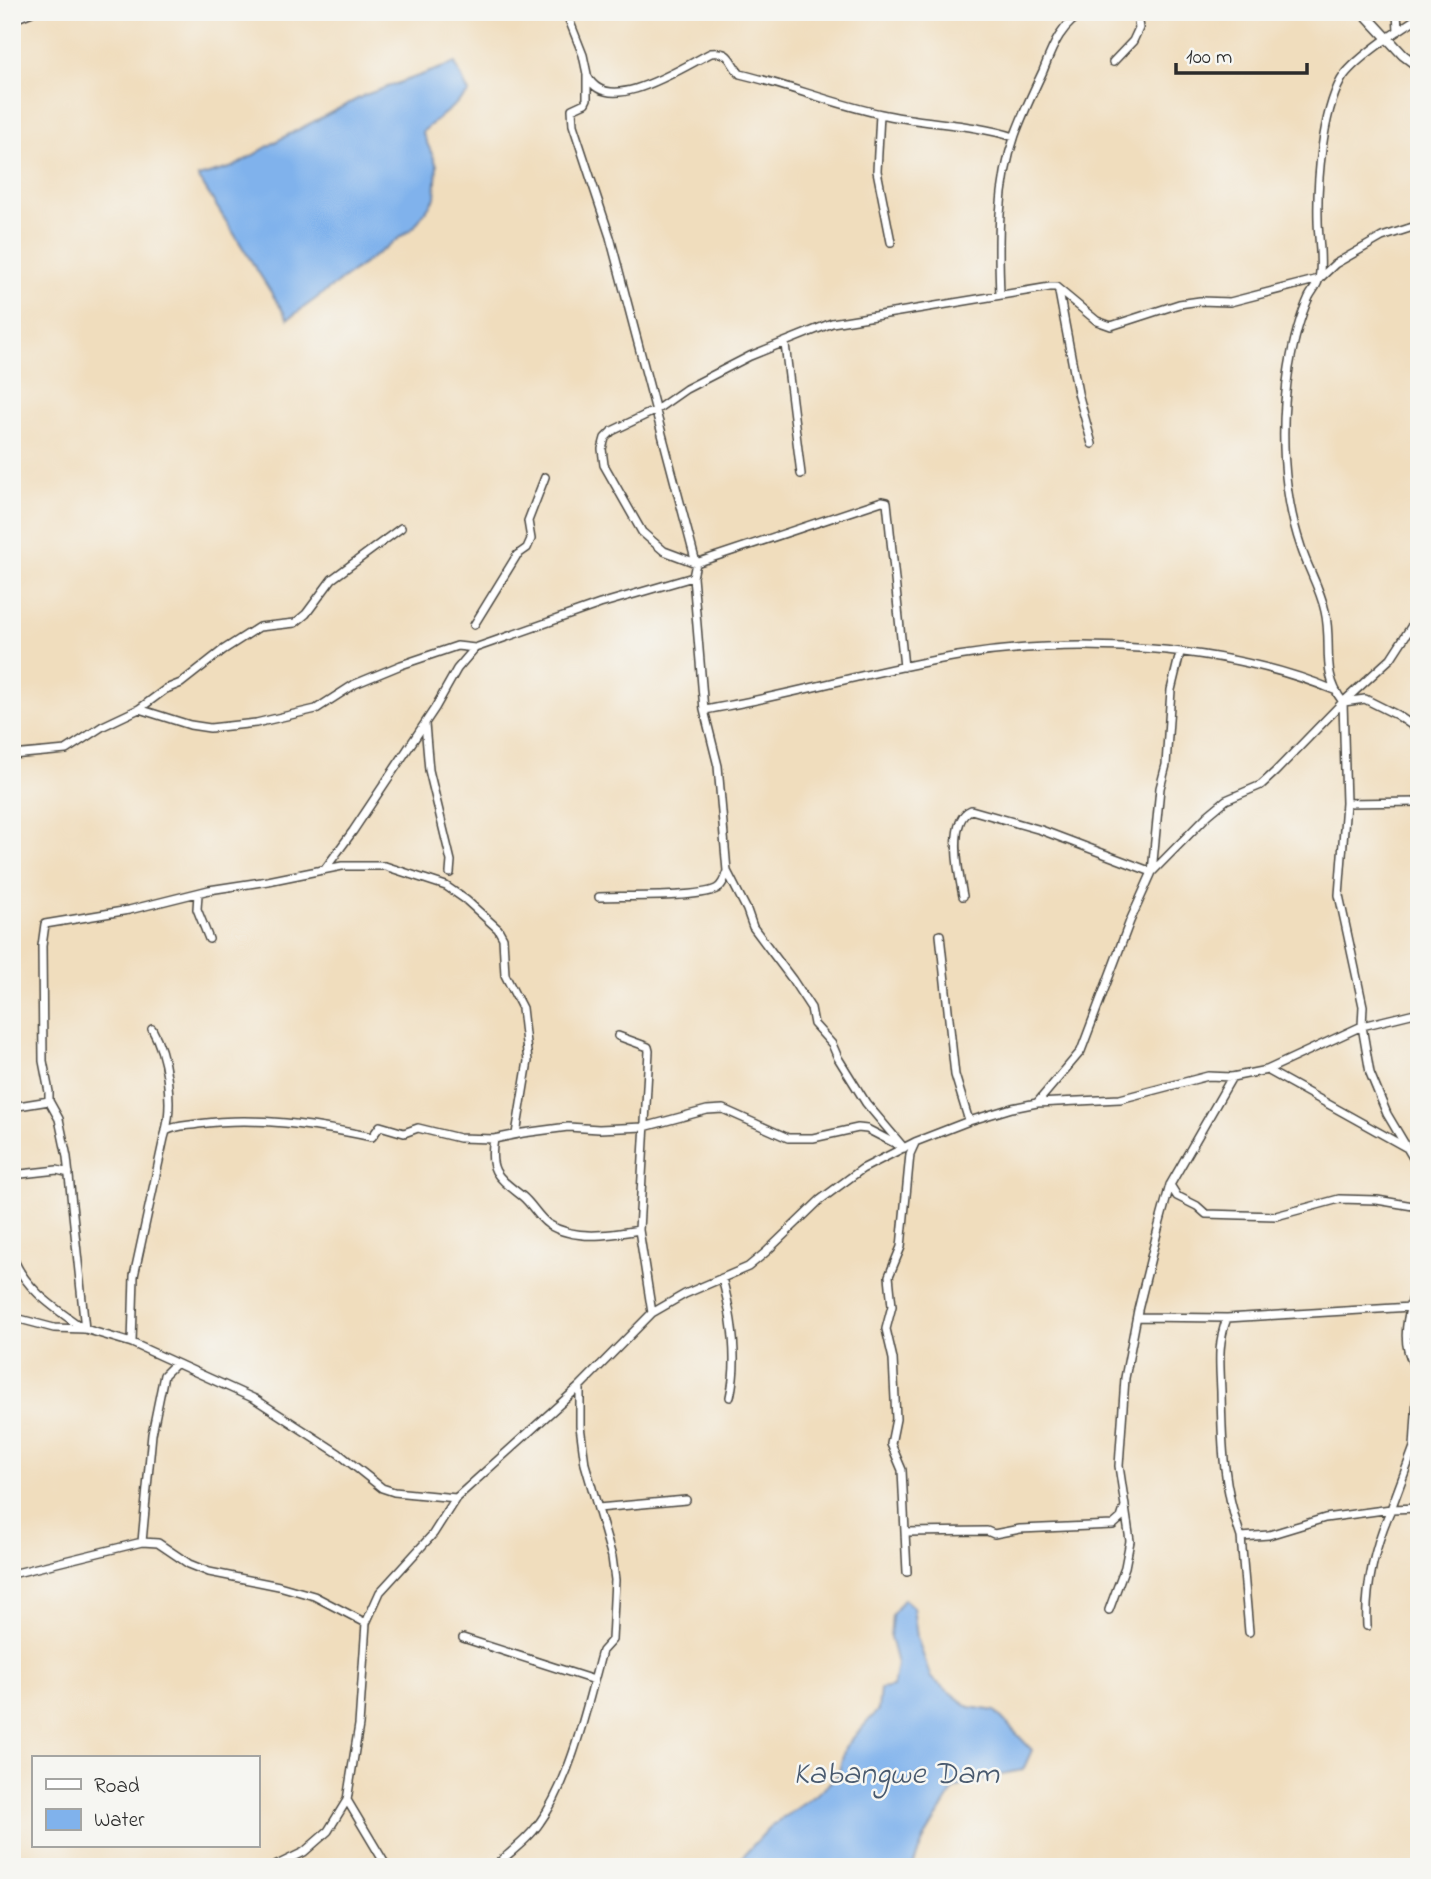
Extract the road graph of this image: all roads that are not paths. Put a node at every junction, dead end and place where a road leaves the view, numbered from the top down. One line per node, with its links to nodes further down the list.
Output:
1 (32, 12): 9 (street)
2 (578, 12): 7 (street)
3 (1086, 12): 16 (street)
4 (1130, 12): 12 (street)
5 (1363, 12): 11 (street)
6 (1397, 12): 10 (street)
7 (566, 14): 14 (street)
8 (1419, 17): 10 (street)
9 (12, 20)
10 (1398, 31): 11 (street)
11 (1388, 39): 13 (street); 19 (street)
12 (1113, 62)
13 (1419, 67)
14 (587, 74): 15 (street); 23 (street)
15 (880, 114): 16 (street); 18 (street)
16 (1014, 137): 21 (street)
17 (1419, 225): 19 (street)
18 (891, 242)
19 (1320, 279): 20 (street); 35 (street)
20 (1058, 291): 21 (street); 24 (street)
21 (1000, 295): 22 (street)
22 (785, 344): 23 (street); 25 (street)
23 (656, 410): 28 (street); 28 (street)
24 (1092, 444)
25 (801, 474)
26 (545, 477): 31 (street)
27 (401, 528): 37 (street)
28 (696, 563): 29 (street); 34 (street)
29 (693, 577): 32 (street); 38 (street)
30 (1419, 606): 36 (street)
31 (474, 625)
32 (475, 648): 37 (street); 39 (street)
33 (1180, 653): 34 (street); 35 (street); 46 (street)
34 (904, 667): 38 (street)
35 (1334, 690): 36 (street)
36 (1343, 702): 40 (street); 43 (street); 46 (street)
37 (139, 709): 41 (street)
38 (704, 710): 45 (street)
39 (425, 723): 44 (street); 47 (street)
40 (1419, 730)
41 (12, 754)
42 (1419, 802): 43 (street)
43 (1346, 803): 54 (street)
44 (324, 869): 48 (street); 65 (street)
45 (727, 871): 50 (street); 68 (street)
46 (1152, 872): 49 (street); 60 (street)
47 (450, 873)
48 (198, 894): 52 (street); 59 (street)
49 (963, 896)
50 (599, 897)
51 (940, 935): 62 (street)
52 (209, 939)
53 (1419, 1012): 54 (street)
54 (1362, 1027): 57 (street); 69 (street)
55 (152, 1029): 64 (street)
56 (618, 1036): 63 (street)
57 (1267, 1070): 58 (street); 69 (street)
58 (1232, 1077): 60 (street); 73 (street)
59 (49, 1101): 61 (street); 71 (street)
60 (1037, 1103): 62 (street)
61 (12, 1107)
62 (969, 1121): 67 (street)
63 (644, 1127): 65 (street); 68 (street); 75 (street)
64 (166, 1131): 66 (street); 85 (street)
65 (516, 1134): 66 (street)
66 (494, 1139): 75 (street)
67 (915, 1142): 68 (street); 96 (street)
68 (904, 1148): 78 (street)
69 (1408, 1149): 70 (street)
70 (1419, 1168)
71 (69, 1173): 72 (street); 84 (street)
72 (12, 1175)
73 (1170, 1185): 74 (street); 82 (street)
74 (1419, 1207)
75 (639, 1230): 80 (street)
76 (12, 1255): 84 (street)
77 (1419, 1277): 79 (street)
78 (722, 1278): 80 (street); 89 (street)
79 (1411, 1307): 83 (street); 87 (street)
80 (652, 1313): 88 (street)
81 (12, 1317): 84 (street)
82 (1137, 1317): 83 (street); 92 (street)
83 (1227, 1318): 97 (street)
84 (85, 1329): 85 (street)
85 (132, 1343): 86 (street)
86 (175, 1364): 90 (street); 98 (street)
87 (1418, 1382): 95 (street)
88 (580, 1386): 90 (street); 93 (street)
89 (730, 1398)
90 (457, 1498): 102 (street)
91 (685, 1500): 93 (street)
92 (1125, 1506): 96 (street); 101 (street)
93 (598, 1508): 106 (street)
94 (1419, 1508): 95 (street)
95 (1391, 1509): 97 (street); 103 (street)
96 (905, 1532): 99 (street)
97 (1241, 1537): 104 (street)
98 (142, 1542): 100 (street); 102 (street)
99 (907, 1572)
100 (12, 1574)
101 (1109, 1610)
102 (366, 1623): 107 (street)
103 (1367, 1626)
104 (1249, 1632)
105 (463, 1638): 106 (street)
106 (594, 1680): 110 (street)
107 (347, 1800): 108 (street); 109 (street)
108 (273, 1867)
109 (387, 1867)
110 (494, 1867)

